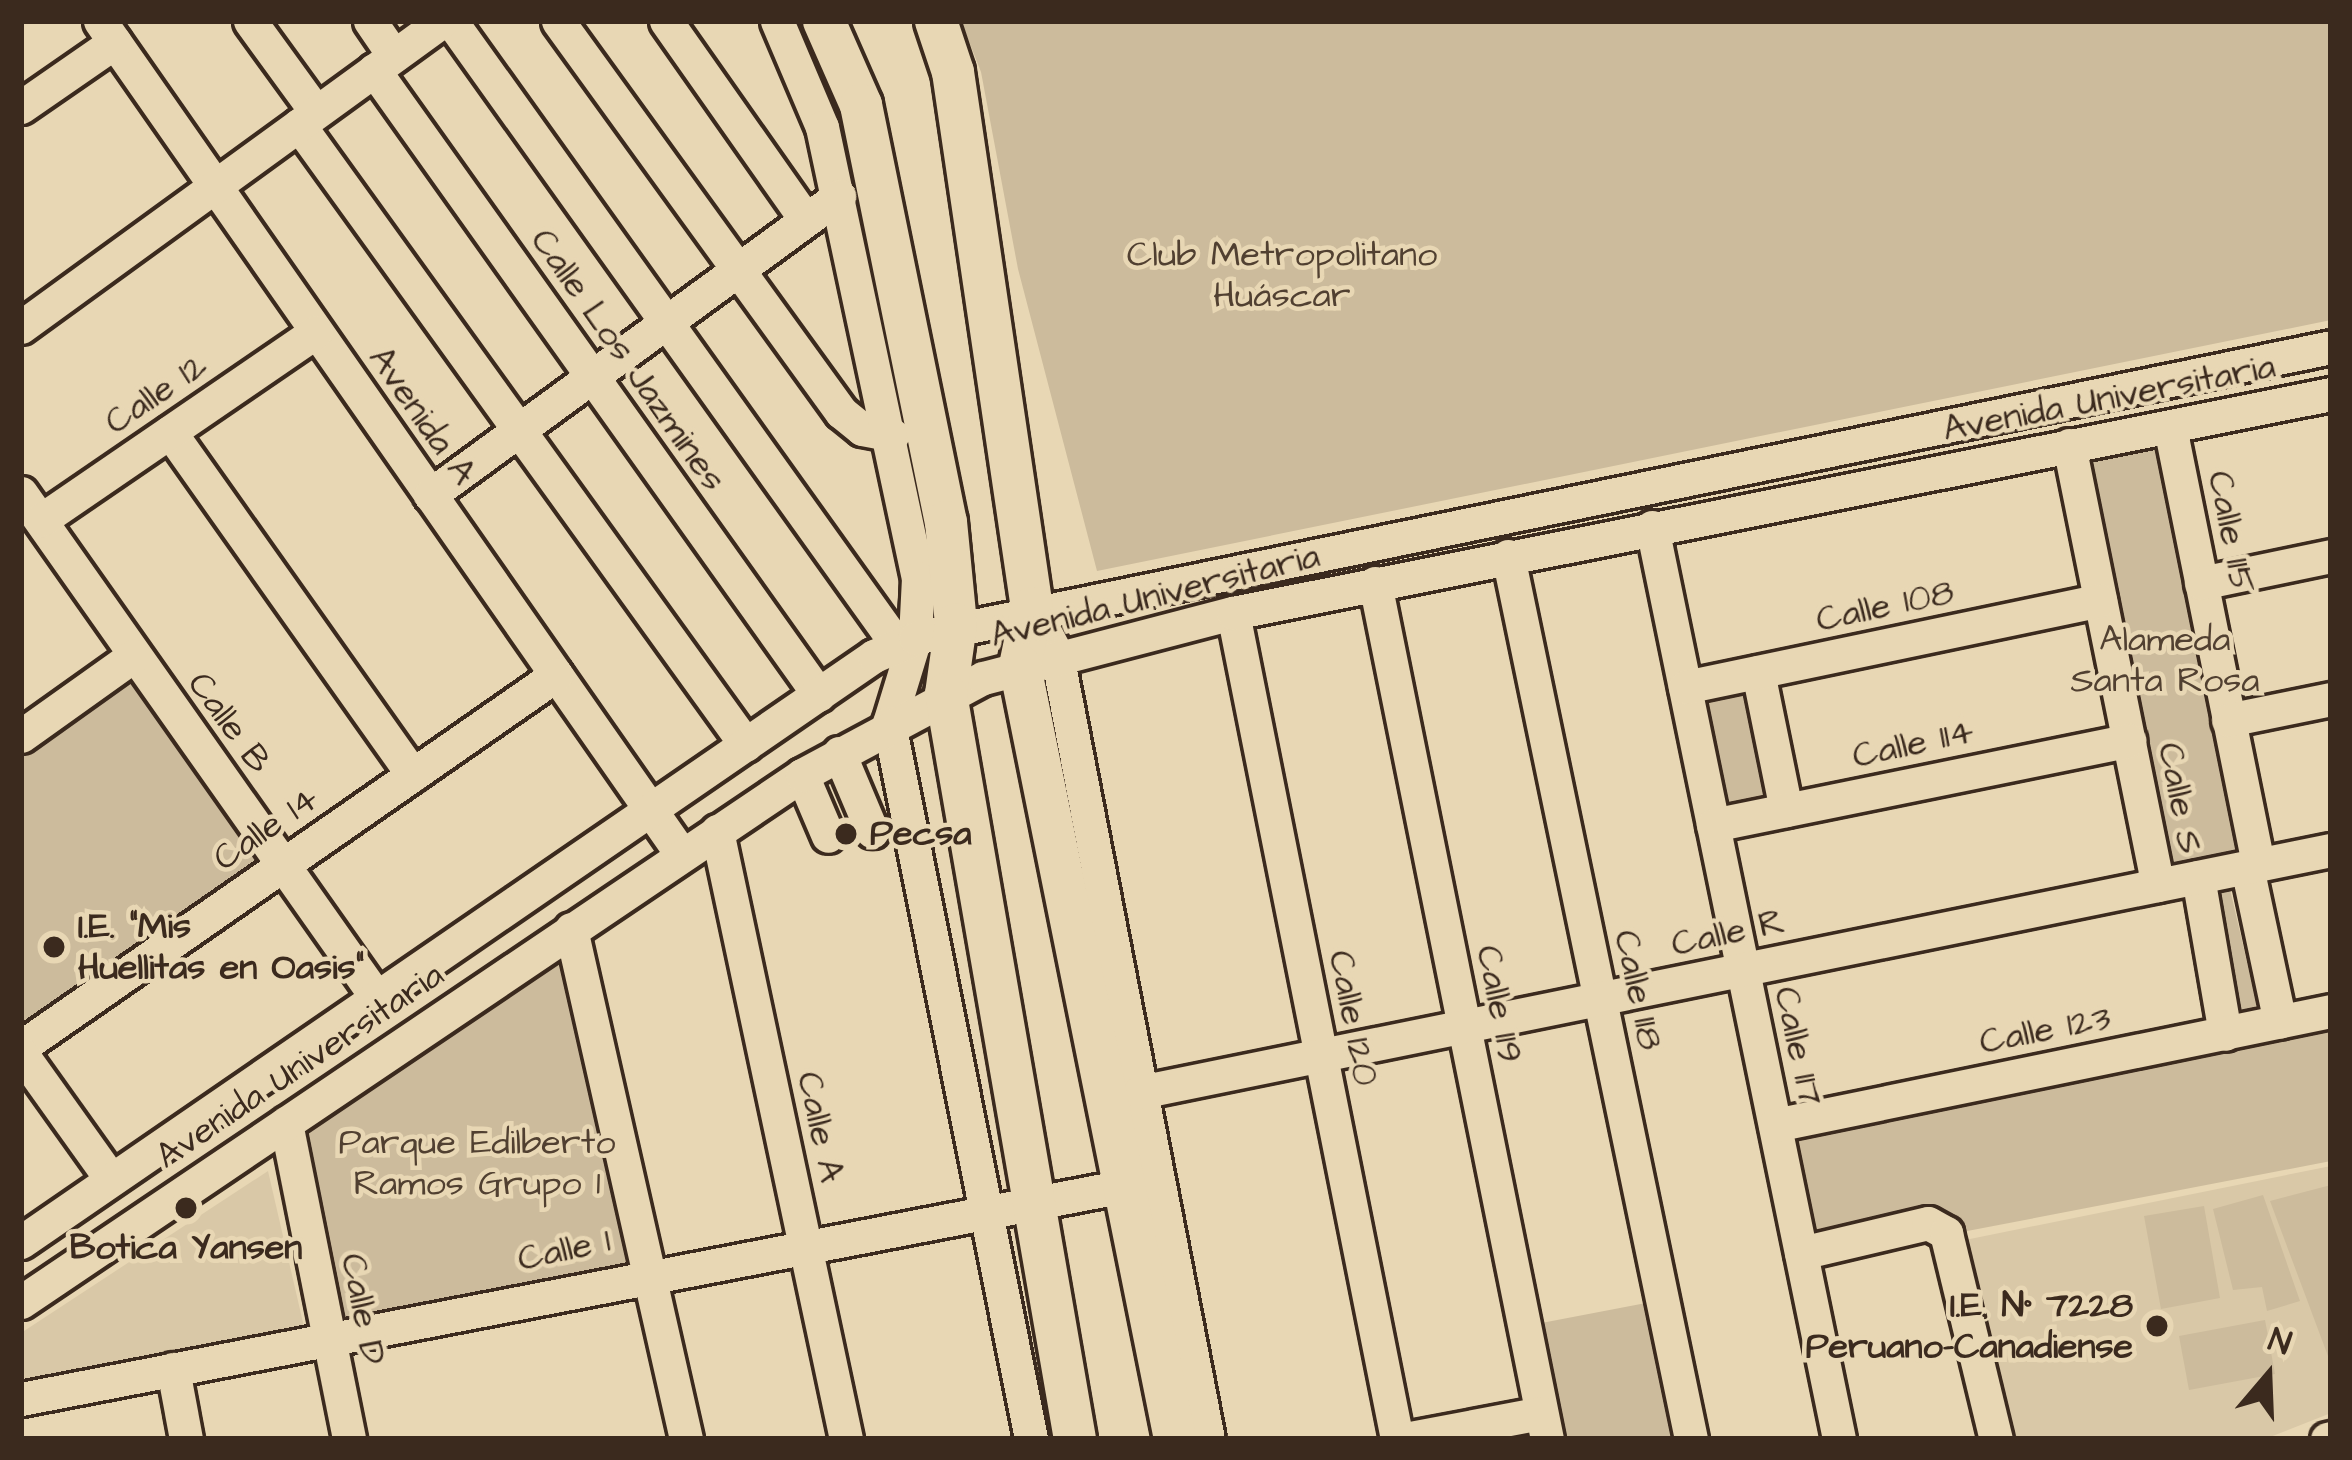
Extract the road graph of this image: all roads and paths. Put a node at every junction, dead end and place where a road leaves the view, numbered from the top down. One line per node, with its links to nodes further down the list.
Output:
1 (250, 21): 12 (street)
2 (370, 21): 10 (street, Calle Los Jazmines)
3 (446, 21): 10 (street); 17 (street)
4 (558, 21): 16 (street)
5 (665, 21): 15 (street)
6 (777, 21): 14 (street)
7 (824, 21): 38 (main road)
8 (935, 21): 36 (main road)
9 (108, 31): 11 (street); 13 (street, Avenida A)
10 (384, 63): 12 (street); 21 (street, Calle Los Jazmines)
11 (21, 107)
12 (307, 119): 13 (street); 24 (street)
13 (214, 186): 18 (street); 19 (street, Avenida A)
14 (838, 196): 15 (street); 26 (street)
15 (806, 220): 16 (street)
16 (737, 271): 17 (street); 26 (street)
17 (668, 320): 21 (street); 39 (street)
18 (21, 327)
19 (316, 332): 25 (street, Calle 12); 28 (street, Avenida A)
20 (2331, 347): 36 (street, Avenida Universitaria)
21 (592, 376): 24 (street); 46 (street, Calle Los Jazmines)
22 (2331, 394): 23 (street, Avenida Universitaria)
23 (2170, 427): 27 (street, Avenida Universitaria); 34 (street, Calle 115)
24 (519, 430): 28 (street); 52 (street)
25 (170, 432): 29 (street, Calle 12); 54 (street)
26 (892, 435): 39 (street)
27 (2069, 445): 30 (street, Avenida Universitaria); 35 (street, Calle S)
28 (430, 495): 43 (street, Avenida A)
29 (31, 507): 40 (street, Calle B)
30 (1652, 527): 31 (street, Avenida Universitaria); 44 (street, Calle 117)
31 (1508, 556): 33 (street, Avenida Universitaria); 72 (street, Calle 118)
32 (2331, 556): 34 (street)
33 (1375, 583): 37 (street, Avenida Universitaria); 75 (street, Calle 119)
34 (2201, 583): 48 (street, Calle 115)
35 (2100, 600): 42 (street, Calle 108); 51 (street, Calle S)
36 (1032, 608): 38 (street, Avenida Universitaria); 41 (main road)
37 (1233, 613): 41 (street, Avenida Universitaria); 78 (street, Calle 120)
38 (956, 624): 39 (street, Avenida Universitaria); 45 (main road)
39 (906, 641): 46 (street, Avenida Universitaria); 49 (street)
40 (133, 656): 50 (street); 65 (street, Calle B)
41 (1039, 661): 45 (street, Avenida Universitaria); 79 (street); 83 (main road)
42 (1758, 672): 44 (street, Calle 108); 58 (street)
43 (556, 675): 54 (street, Calle 14); 59 (street, Avenida A)
44 (1685, 687): 61 (street, Calle 117)
45 (946, 694): 49 (street, Avenida Universitaria); 84 (main road)
46 (819, 695): 52 (street, Avenida Universitaria)
47 (2331, 699): 48 (street)
48 (2228, 720): 66 (street, Calle 115)
49 (889, 723): 53 (street, Avenida Universitaria); 56 (street)
50 (21, 736)
51 (2129, 740): 58 (street, Calle 114); 68 (street, Calle S)
52 (746, 746): 59 (street, Avenida Universitaria)
53 (839, 753): 55 (street, Avenida Universitaria); 57 (street)
54 (413, 775): 65 (street, Calle 14)
55 (802, 776): 57 (street); 62 (street, Avenida Universitaria)
56 (901, 776): 57 (street); 60 (street)
57 (834, 807): 60 (street)
58 (1786, 810): 61 (street, Calle 114)
59 (651, 812): 64 (street, Avenida A); 71 (street, Avenida Universitaria)
60 (911, 822): 85 (street)
61 (1713, 825): 70 (street, Calle 117)
62 (717, 831): 64 (street, Avenida Universitaria); 87 (street, Calle A)
63 (2331, 850): 66 (street, Calle R)
64 (682, 855): 69 (street, Avenida Universitaria)
65 (283, 865): 71 (street, Calle B); 77 (street, Calle 14)
66 (2253, 866): 67 (street, Calle R); 74 (street, Calle 115)
67 (2198, 877): 68 (street, Calle R); 76 (street)
68 (2158, 885): 70 (street, Calle R)
69 (571, 929): 80 (street, Avenida Universitaria); 89 (street)
70 (1743, 969): 72 (street, Calle R); 81 (street, Calle 117)
71 (377, 998): 82 (street, Avenida Universitaria)
72 (1600, 998): 75 (street, Calle R); 105 (street, Calle 118)
73 (2331, 1011): 74 (street, Calle 123)
74 (2280, 1022): 76 (street, Calle 123)
75 (1463, 1026): 78 (street, Calle R); 94 (street, Calle 119)
76 (2224, 1034): 81 (street, Calle 123)
77 (21, 1050): 82 (street)
78 (1321, 1055): 79 (street, Calle R); 104 (street, Calle 120)
79 (1140, 1092): 103 (street)
80 (286, 1123): 90 (street, Avenida Universitaria); 91 (street, Calle D)
81 (1774, 1124): 88 (street, Calle 117)
82 (110, 1178): 86 (street, Avenida Universitaria)
83 (1124, 1186): 84 (street, Calle 1); 102 (main road)
84 (1028, 1204): 85 (street, Calle 1); 101 (main road)
85 (986, 1212): 87 (street, Calle 1); 100 (street)
86 (21, 1242)
87 (805, 1247): 89 (street, Calle 1); 99 (street, Calle A)
88 (1801, 1253): 95 (street, Calle 117); 106 (street)
89 (644, 1274): 91 (street, Calle 1); 98 (street)
90 (21, 1302)
91 (329, 1339): 92 (street, Calle 1); 97 (street, Calle D)
92 (173, 1369): 93 (street, Calle 1); 96 (street)
93 (21, 1399)
94 (1544, 1426): 104 (street)
95 (1834, 1438)
96 (186, 1439)
97 (349, 1439)
98 (686, 1439)
99 (847, 1439)
100 (1030, 1439)
101 (1075, 1439)
102 (1175, 1439)
103 (1208, 1439)
104 (1401, 1439)
105 (1691, 1439)
106 (1996, 1439)

